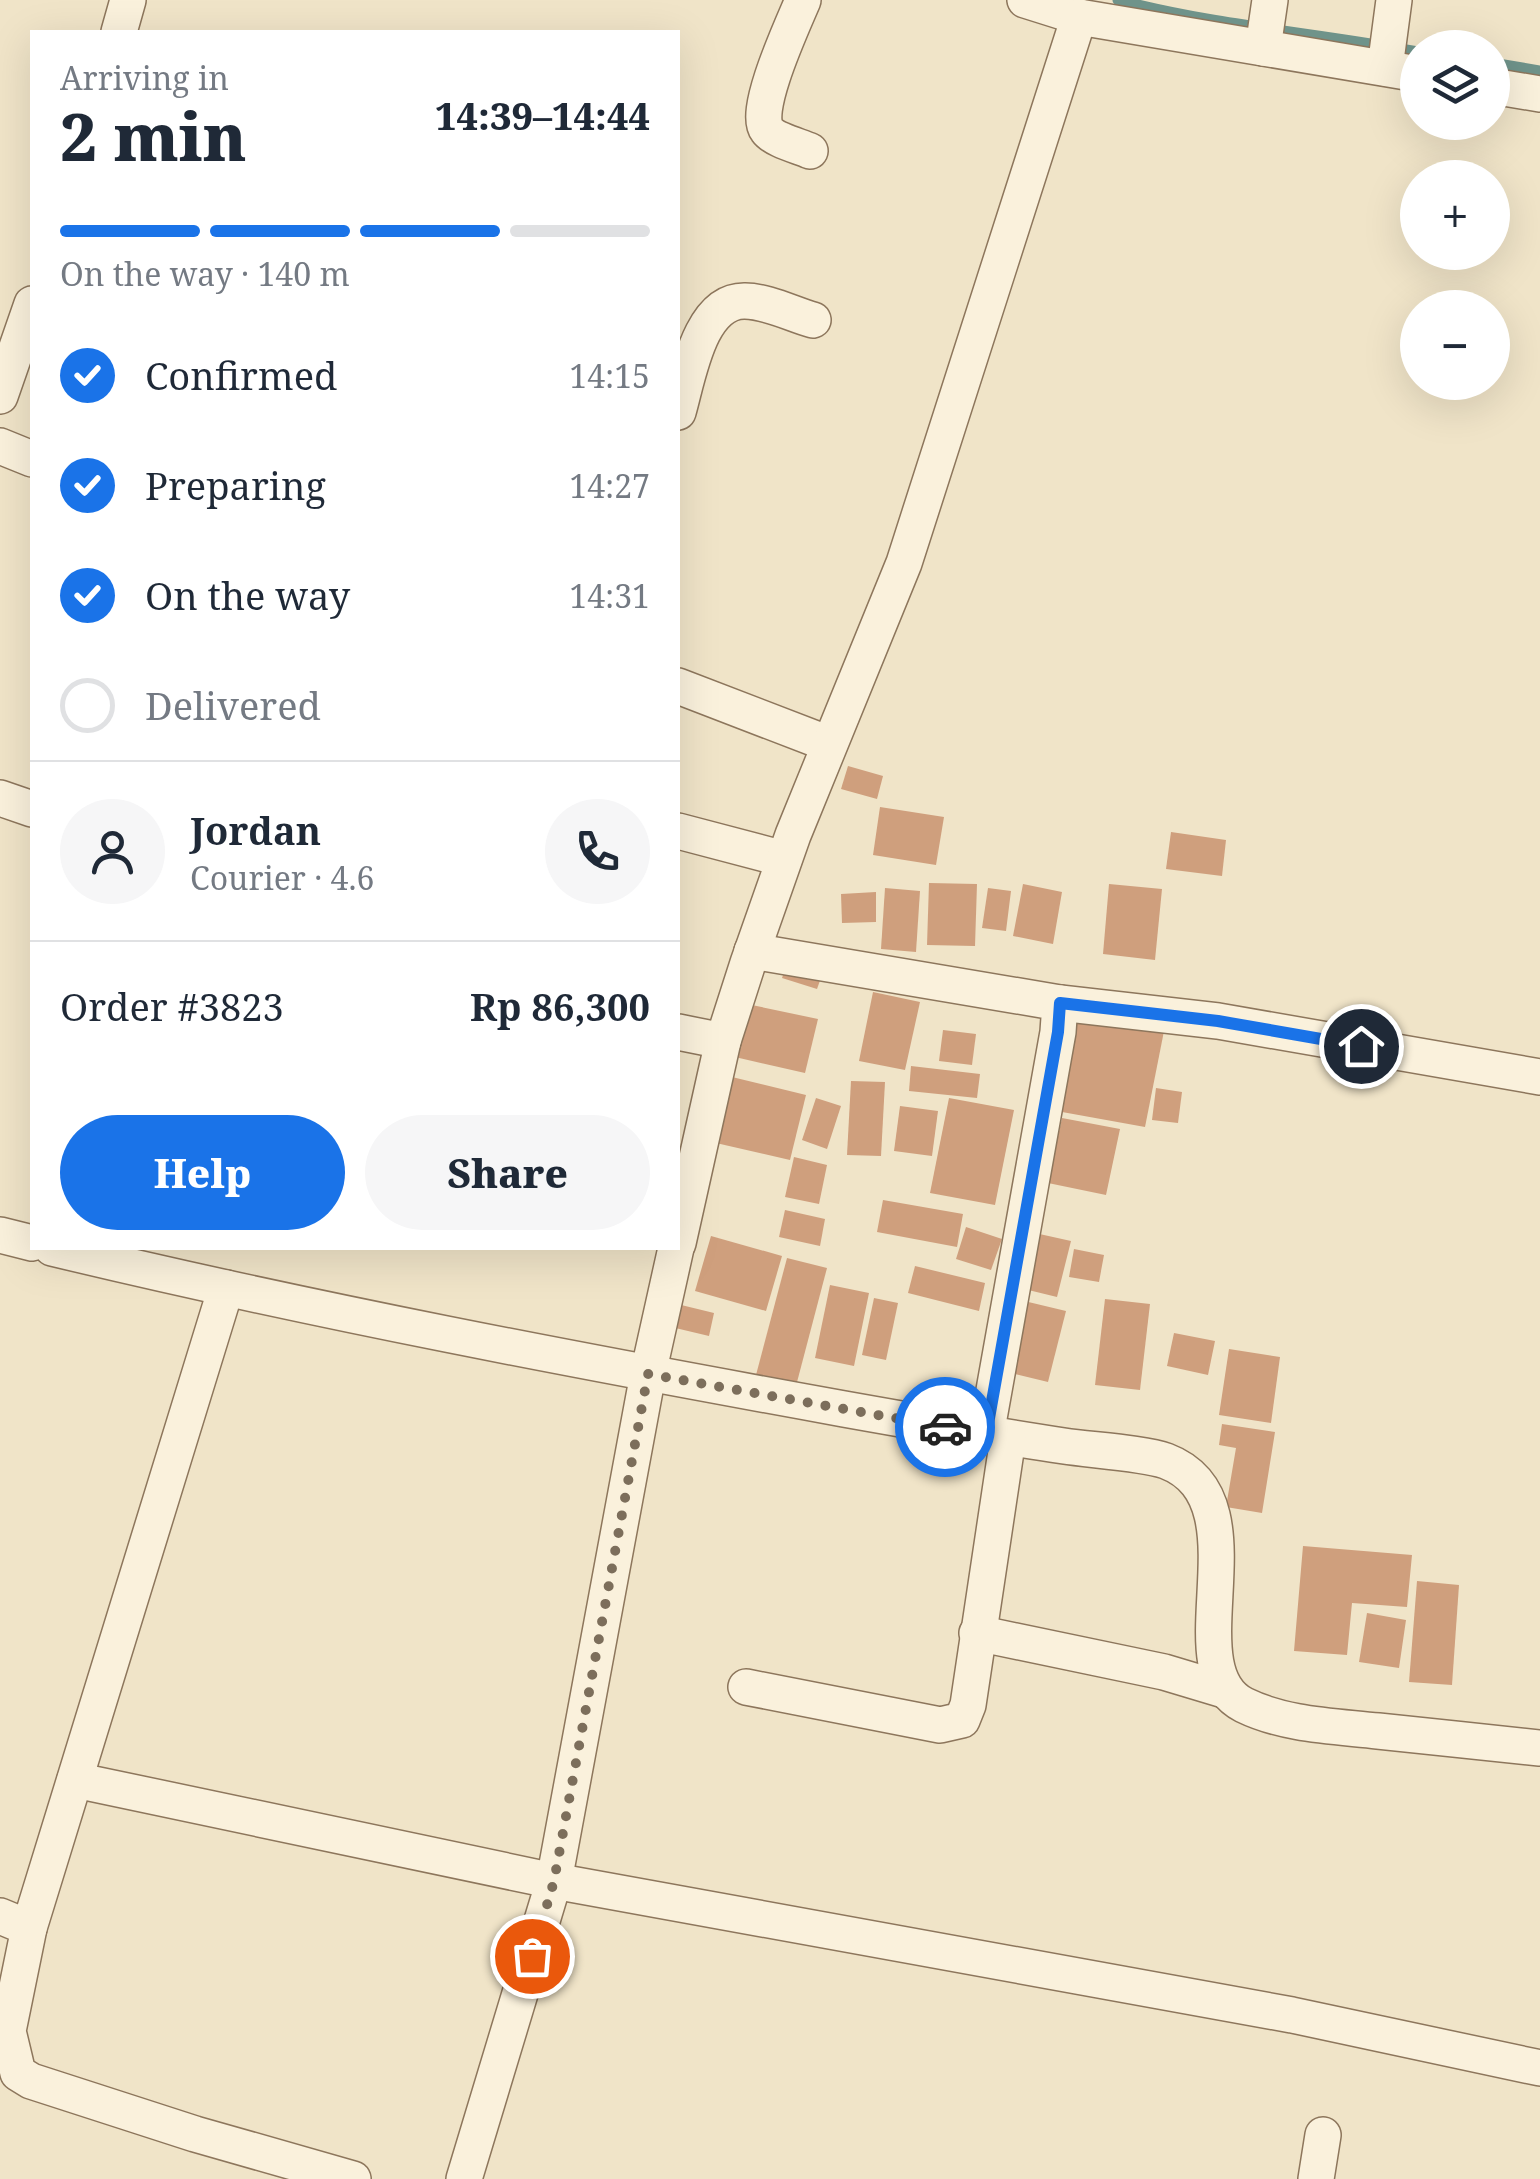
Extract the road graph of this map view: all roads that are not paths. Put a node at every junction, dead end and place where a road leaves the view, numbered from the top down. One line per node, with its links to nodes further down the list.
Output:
1 (128, 0): 8 (street)
2 (804, 0): 14 (street)
3 (1025, 0): 7 (street)
4 (1270, 0): 9 (street)
5 (1394, 0): 10 (street)
6 (1141, 14): 7 (street); 9 (street)
7 (1080, 17): 23 (street)
8 (120, 30)
9 (1263, 48): 11 (street)
10 (1400, 61)
11 (1400, 71)
12 (1510, 89): 13 (street)
13 (1540, 94)
14 (810, 151)
15 (30, 317): 17 (street)
16 (813, 320): 19 (street)
17 (26, 342): 18 (street)
18 (0, 396)
19 (680, 406)
20 (0, 446): 21 (street)
21 (30, 458)
22 (680, 687): 23 (street)
23 (829, 744): 27 (street)
24 (0, 798): 25 (street)
25 (30, 808)
26 (680, 832): 27 (street)
27 (784, 859): 28 (street)
28 (752, 950): 29 (street); 31 (street)
29 (1060, 1003): 32 (street); 40 (street)
30 (680, 1032): 31 (street)
31 (724, 1041): 33 (street)
32 (1540, 1077)
33 (680, 1232)
34 (0, 1235): 35 (street)
35 (30, 1242)
36 (676, 1250): 39 (street)
37 (88, 1252): 38 (street)
38 (226, 1288): 39 (street); 45 (street)
39 (648, 1374): 40 (street); 46 (street)
40 (997, 1436): 41 (street); 43 (street)
41 (977, 1633): 42 (street); 43 (street)
42 (746, 1687)
43 (1224, 1690): 44 (street)
44 (1540, 1748)
45 (75, 1780): 46 (street); 47 (street)
46 (554, 1881): 48 (street); 51 (street)
47 (14, 1922): 50 (street)
48 (1540, 2068)
49 (1323, 2135): 52 (street)
50 (353, 2179)
51 (464, 2179)
52 (1316, 2179)

